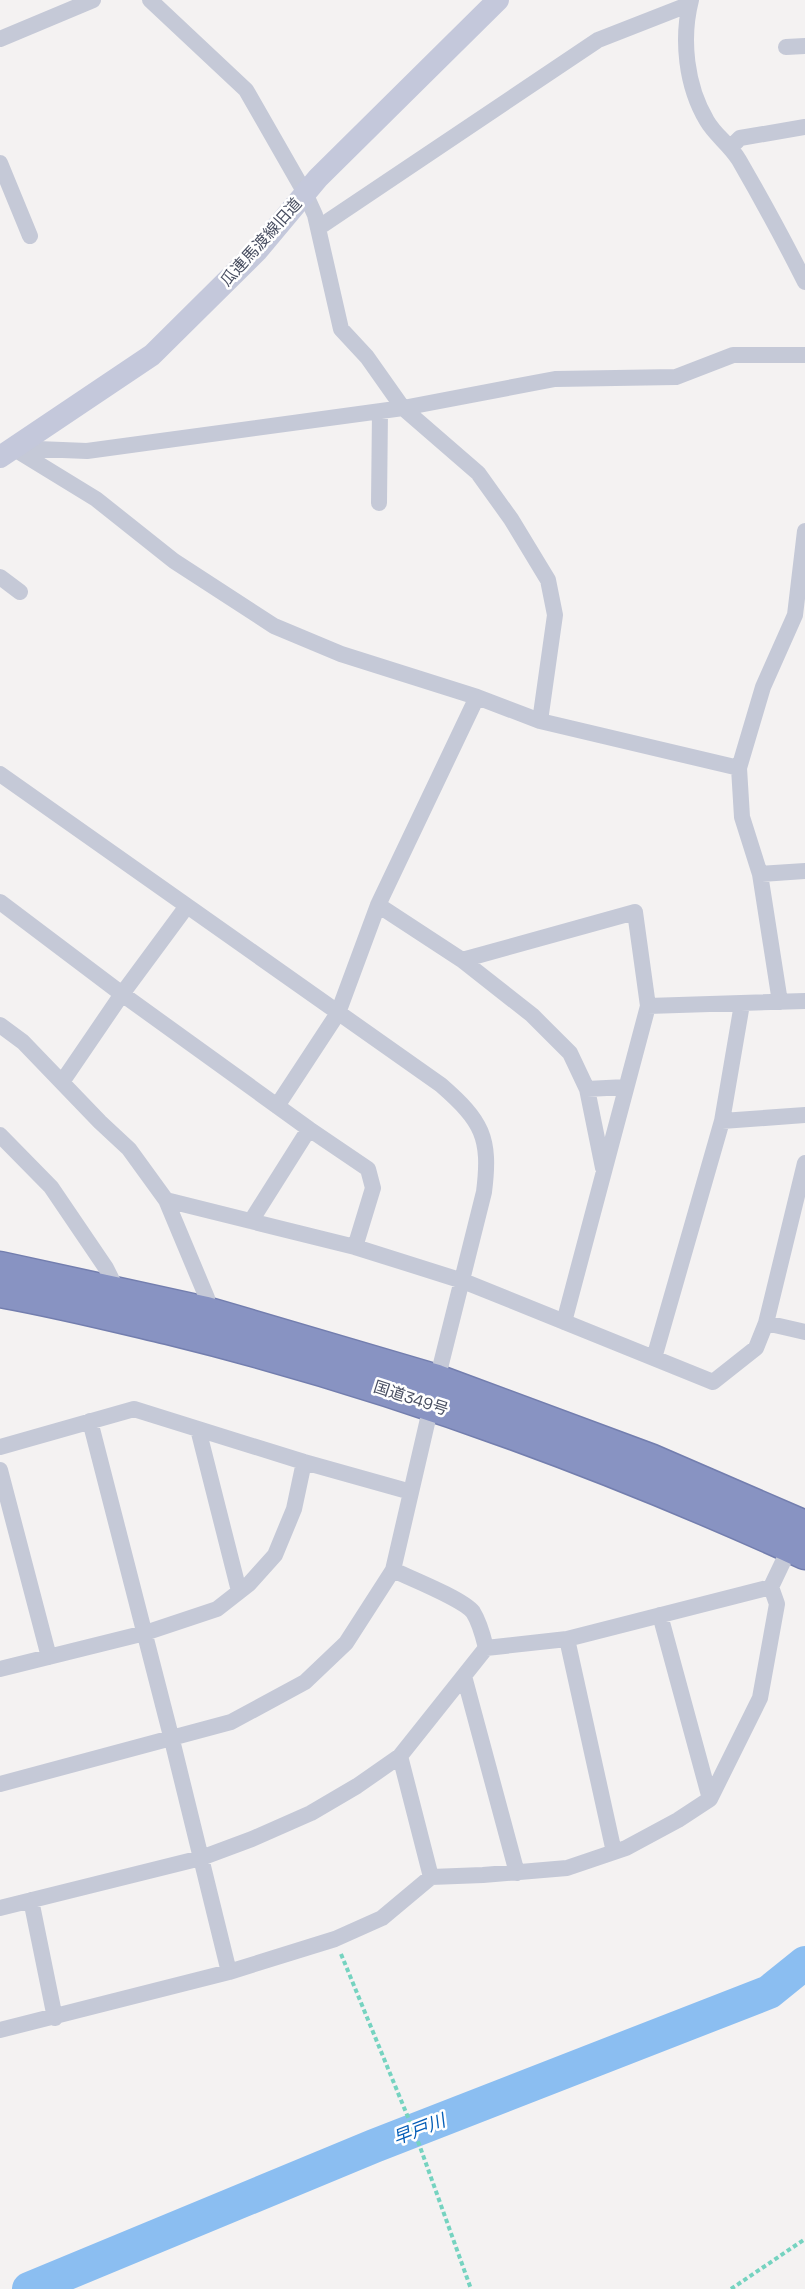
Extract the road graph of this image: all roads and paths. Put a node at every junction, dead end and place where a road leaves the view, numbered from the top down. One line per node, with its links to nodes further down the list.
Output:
1 (93, 0): 5 (street)
2 (150, 0): 11 (street)
3 (498, 0): 11 (street, 瓜連馬渡線旧道)
4 (691, 2): 9 (street); 12 (street)
5 (0, 39)
6 (805, 46): 7 (street)
7 (786, 47)
8 (805, 128): 9 (street)
9 (731, 147): 14 (street)
10 (0, 163): 13 (street)
11 (305, 193): 12 (street); 18 (street, 瓜連馬渡線旧道)
12 (318, 228): 16 (street)
13 (30, 236)
14 (805, 282)
15 (805, 355): 16 (street)
16 (403, 408): 17 (street); 24 (street)
17 (380, 411): 18 (street); 19 (street)
18 (7, 452): 23 (street)
19 (379, 502)
20 (805, 531): 25 (street)
21 (0, 577): 22 (street)
22 (20, 592)
23 (477, 697): 24 (street); 30 (street)
24 (540, 721): 25 (street)
25 (739, 768): 28 (street)
26 (0, 774): 31 (street)
27 (805, 871): 28 (street)
28 (760, 874): 35 (street)
29 (0, 902): 33 (street)
30 (378, 905): 32 (street); 38 (street)
31 (187, 906): 33 (street); 38 (street)
32 (462, 960): 37 (street); 42 (street)
33 (122, 994): 40 (street); 43 (street)
34 (805, 1001): 35 (street)
35 (780, 1002): 36 (street)
36 (742, 1004): 37 (street); 45 (street)
37 (648, 1006): 41 (street)
38 (338, 1013): 43 (street); 54 (street)
39 (0, 1025): 40 (street)
40 (62, 1082): 50 (street)
41 (626, 1087): 42 (street); 49 (street)
42 (587, 1089): 49 (street)
43 (277, 1106): 46 (street)
44 (805, 1115): 45 (street)
45 (722, 1121): 61 (street)
46 (309, 1129): 51 (street); 52 (street)
47 (0, 1135): 56 (street)
48 (805, 1163): 59 (street)
49 (604, 1171): 58 (street)
50 (166, 1200): 51 (street); 57 (street)
51 (251, 1221): 52 (street)
52 (355, 1247): 54 (street)
53 (0, 1267): 56 (highway, 国道349号)
54 (463, 1281): 58 (street); 62 (street)
55 (0, 1292): 62 (highway, 国道349号)
56 (118, 1292): 57 (highway, 国道349号)
57 (206, 1312): 62 (highway, 国道349号)
58 (564, 1322): 61 (street)
59 (766, 1323): 60 (street); 61 (street)
60 (805, 1332)
61 (654, 1358)
62 (434, 1392): 68 (street); 69 (highway, 国道349号)
63 (90, 1421): 64 (street); 65 (street); 74 (street)
64 (198, 1429): 66 (street); 72 (street)
65 (0, 1447)
66 (304, 1462): 68 (street); 72 (street)
67 (0, 1470): 77 (street)
68 (411, 1491): 70 (street)
69 (800, 1542): 71 (street)
70 (393, 1570): 76 (street); 80 (street)
71 (771, 1587): 73 (street); 83 (street)
72 (239, 1591): 74 (street)
73 (660, 1615): 75 (street); 83 (street)
74 (145, 1634): 77 (street); 80 (street)
75 (567, 1639): 76 (street); 84 (street)
76 (486, 1648): 79 (street)
77 (49, 1657): 78 (street)
78 (0, 1669)
79 (464, 1676): 81 (street); 86 (street)
80 (172, 1740): 82 (street); 85 (street)
81 (400, 1756): 85 (street); 87 (street)
82 (0, 1784)
83 (710, 1799): 84 (street)
84 (615, 1852): 86 (street)
85 (201, 1858): 88 (street); 91 (street)
86 (517, 1873): 87 (street)
87 (431, 1877): 90 (street)
88 (31, 1900): 89 (street); 92 (street)
89 (0, 1908)
90 (334, 1939): 91 (street); 95 (path)
91 (229, 1972): 92 (street)
92 (56, 2018): 93 (street)
93 (0, 2030)
94 (805, 2239): 96 (path)
95 (471, 2289)
96 (731, 2289)

